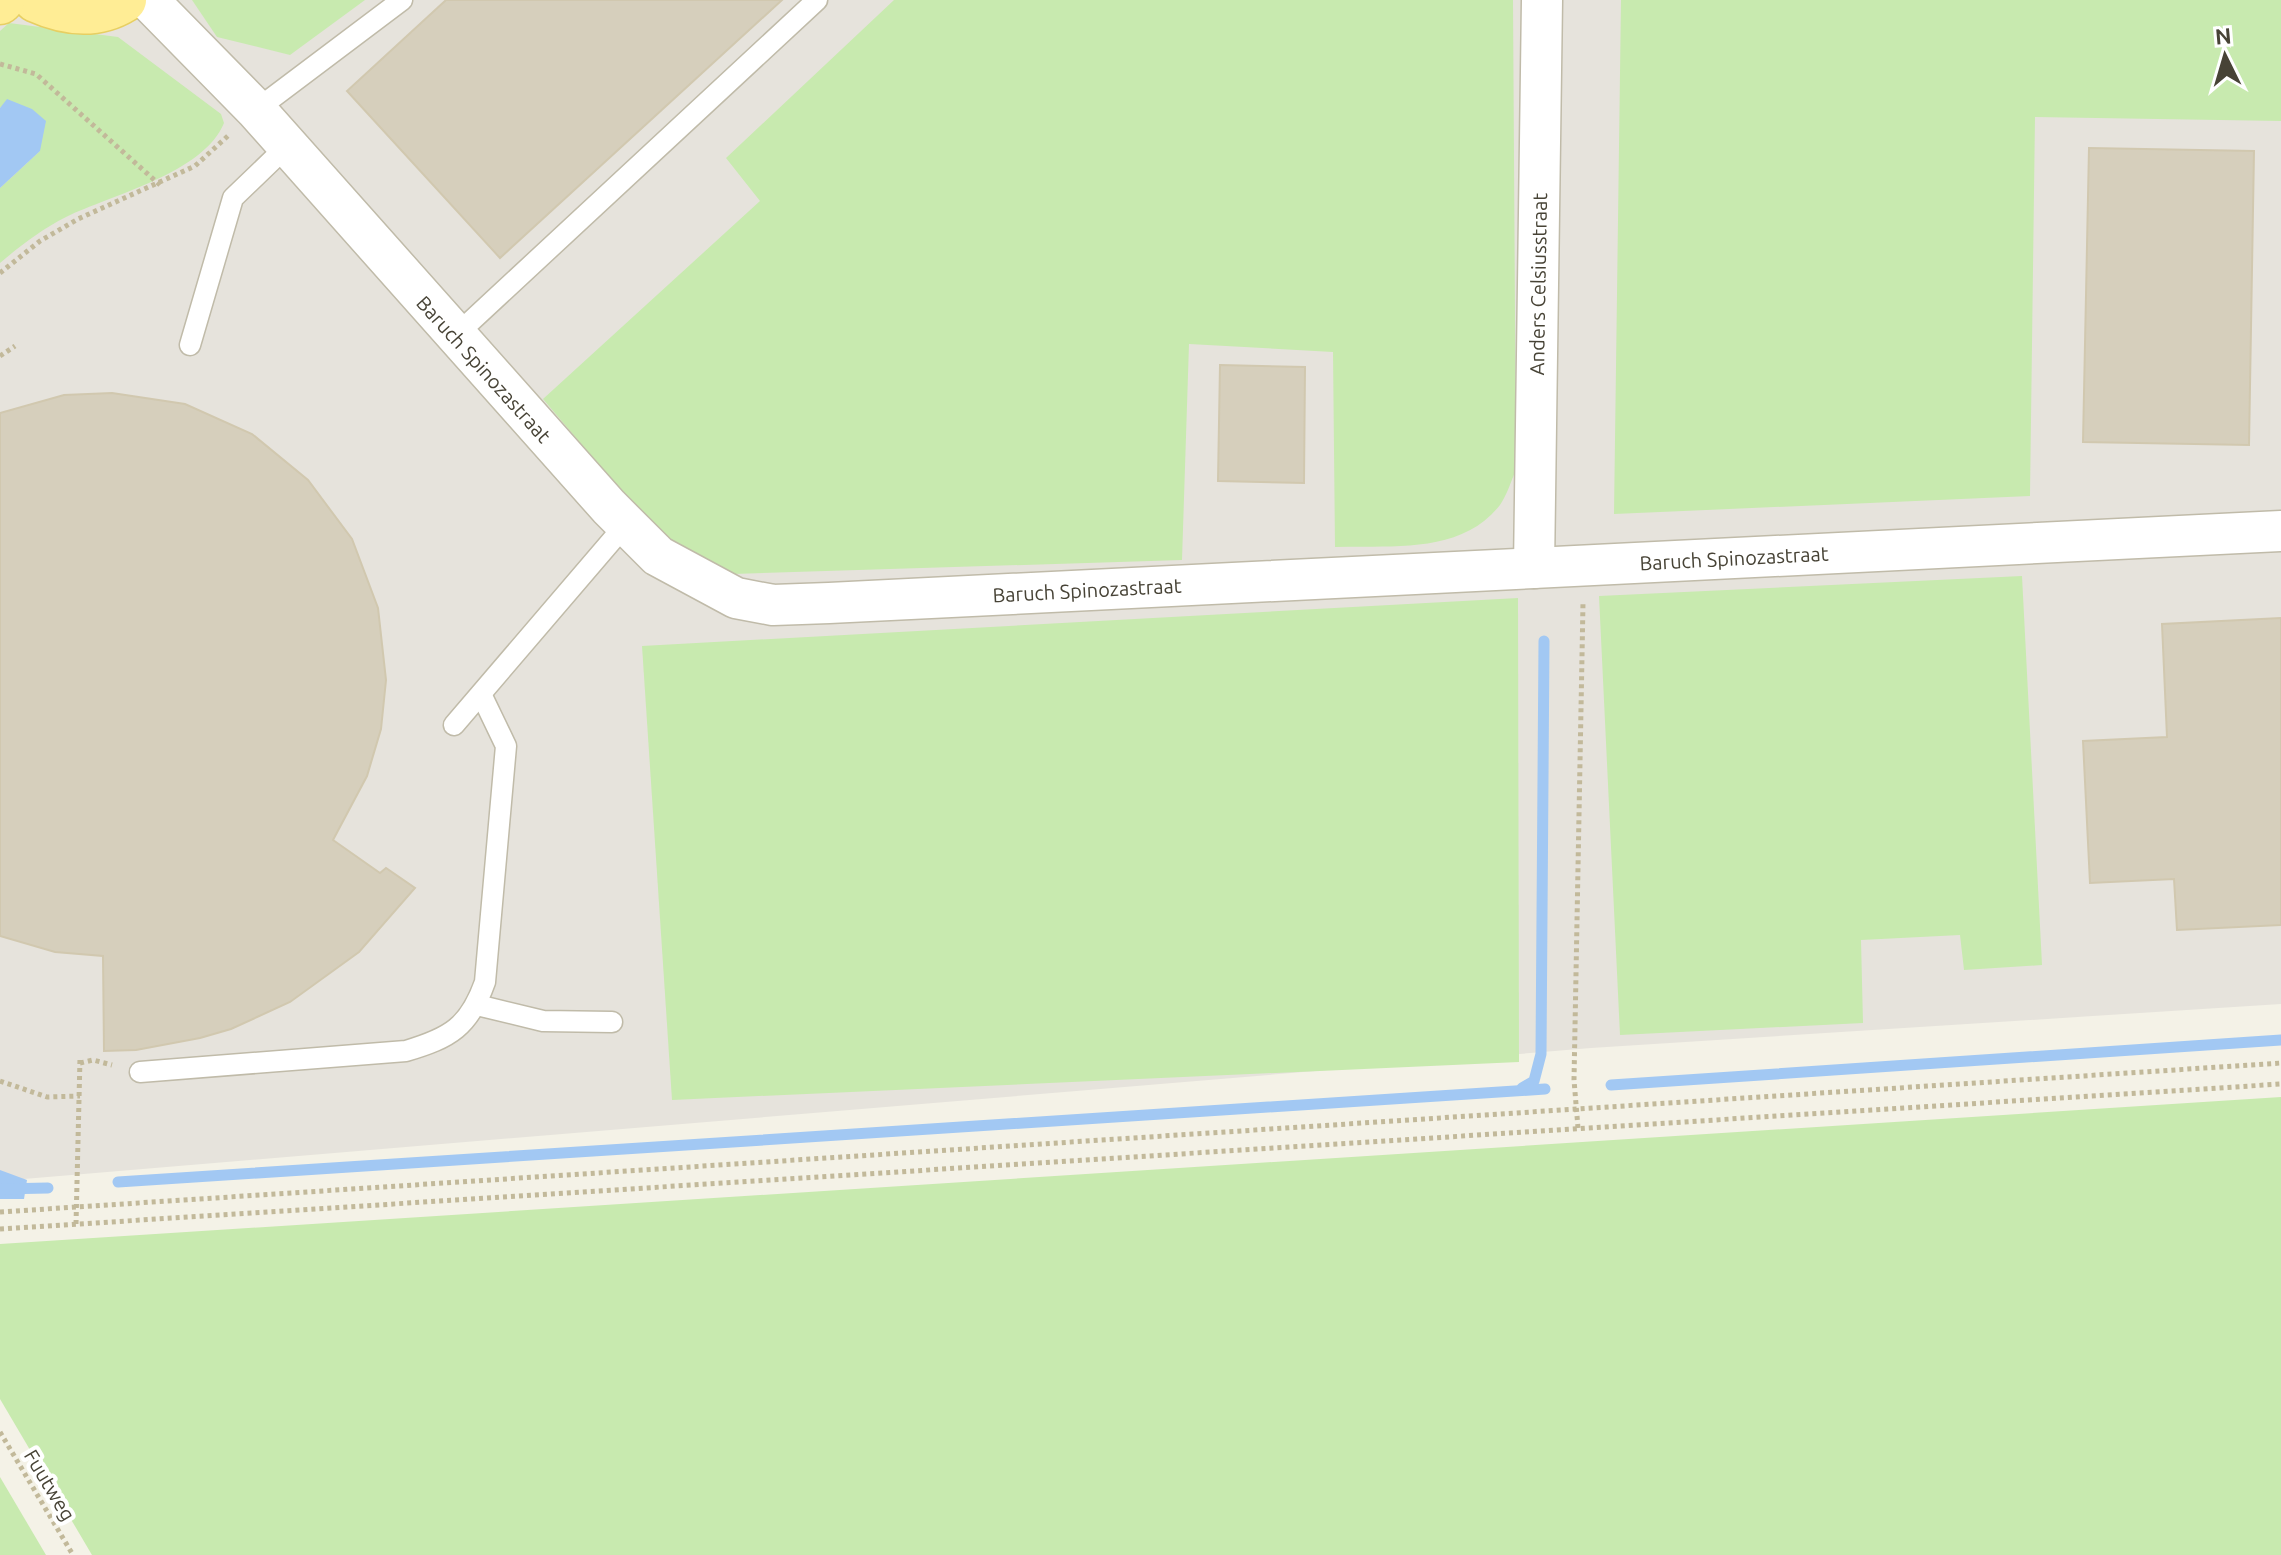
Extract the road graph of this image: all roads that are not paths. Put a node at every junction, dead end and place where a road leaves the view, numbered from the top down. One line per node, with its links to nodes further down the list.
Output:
1 (36, 0): 2 (main road)
2 (124, 0)
3 (148, 0): 7 (street, Baruch Spinozastraat)
4 (402, 0): 7 (lane)
5 (817, 0): 9 (lane)
6 (1542, 0): 13 (street, Anders Celsiusstraat)
7 (256, 110): 8 (street, Baruch Spinozastraat)
8 (287, 146): 9 (street, Baruch Spinozastraat); 10 (lane)
9 (455, 336): 11 (street, Baruch Spinozastraat)
10 (190, 345)
11 (626, 524): 13 (street, Baruch Spinozastraat); 14 (lane)
12 (2281, 531): 13 (street, Baruch Spinozastraat)
13 (1534, 568)
14 (481, 694): 15 (lane); 16 (lane)
15 (454, 725)
16 (477, 1005): 17 (lane); 18 (lane)
17 (612, 1022)
18 (140, 1072)

